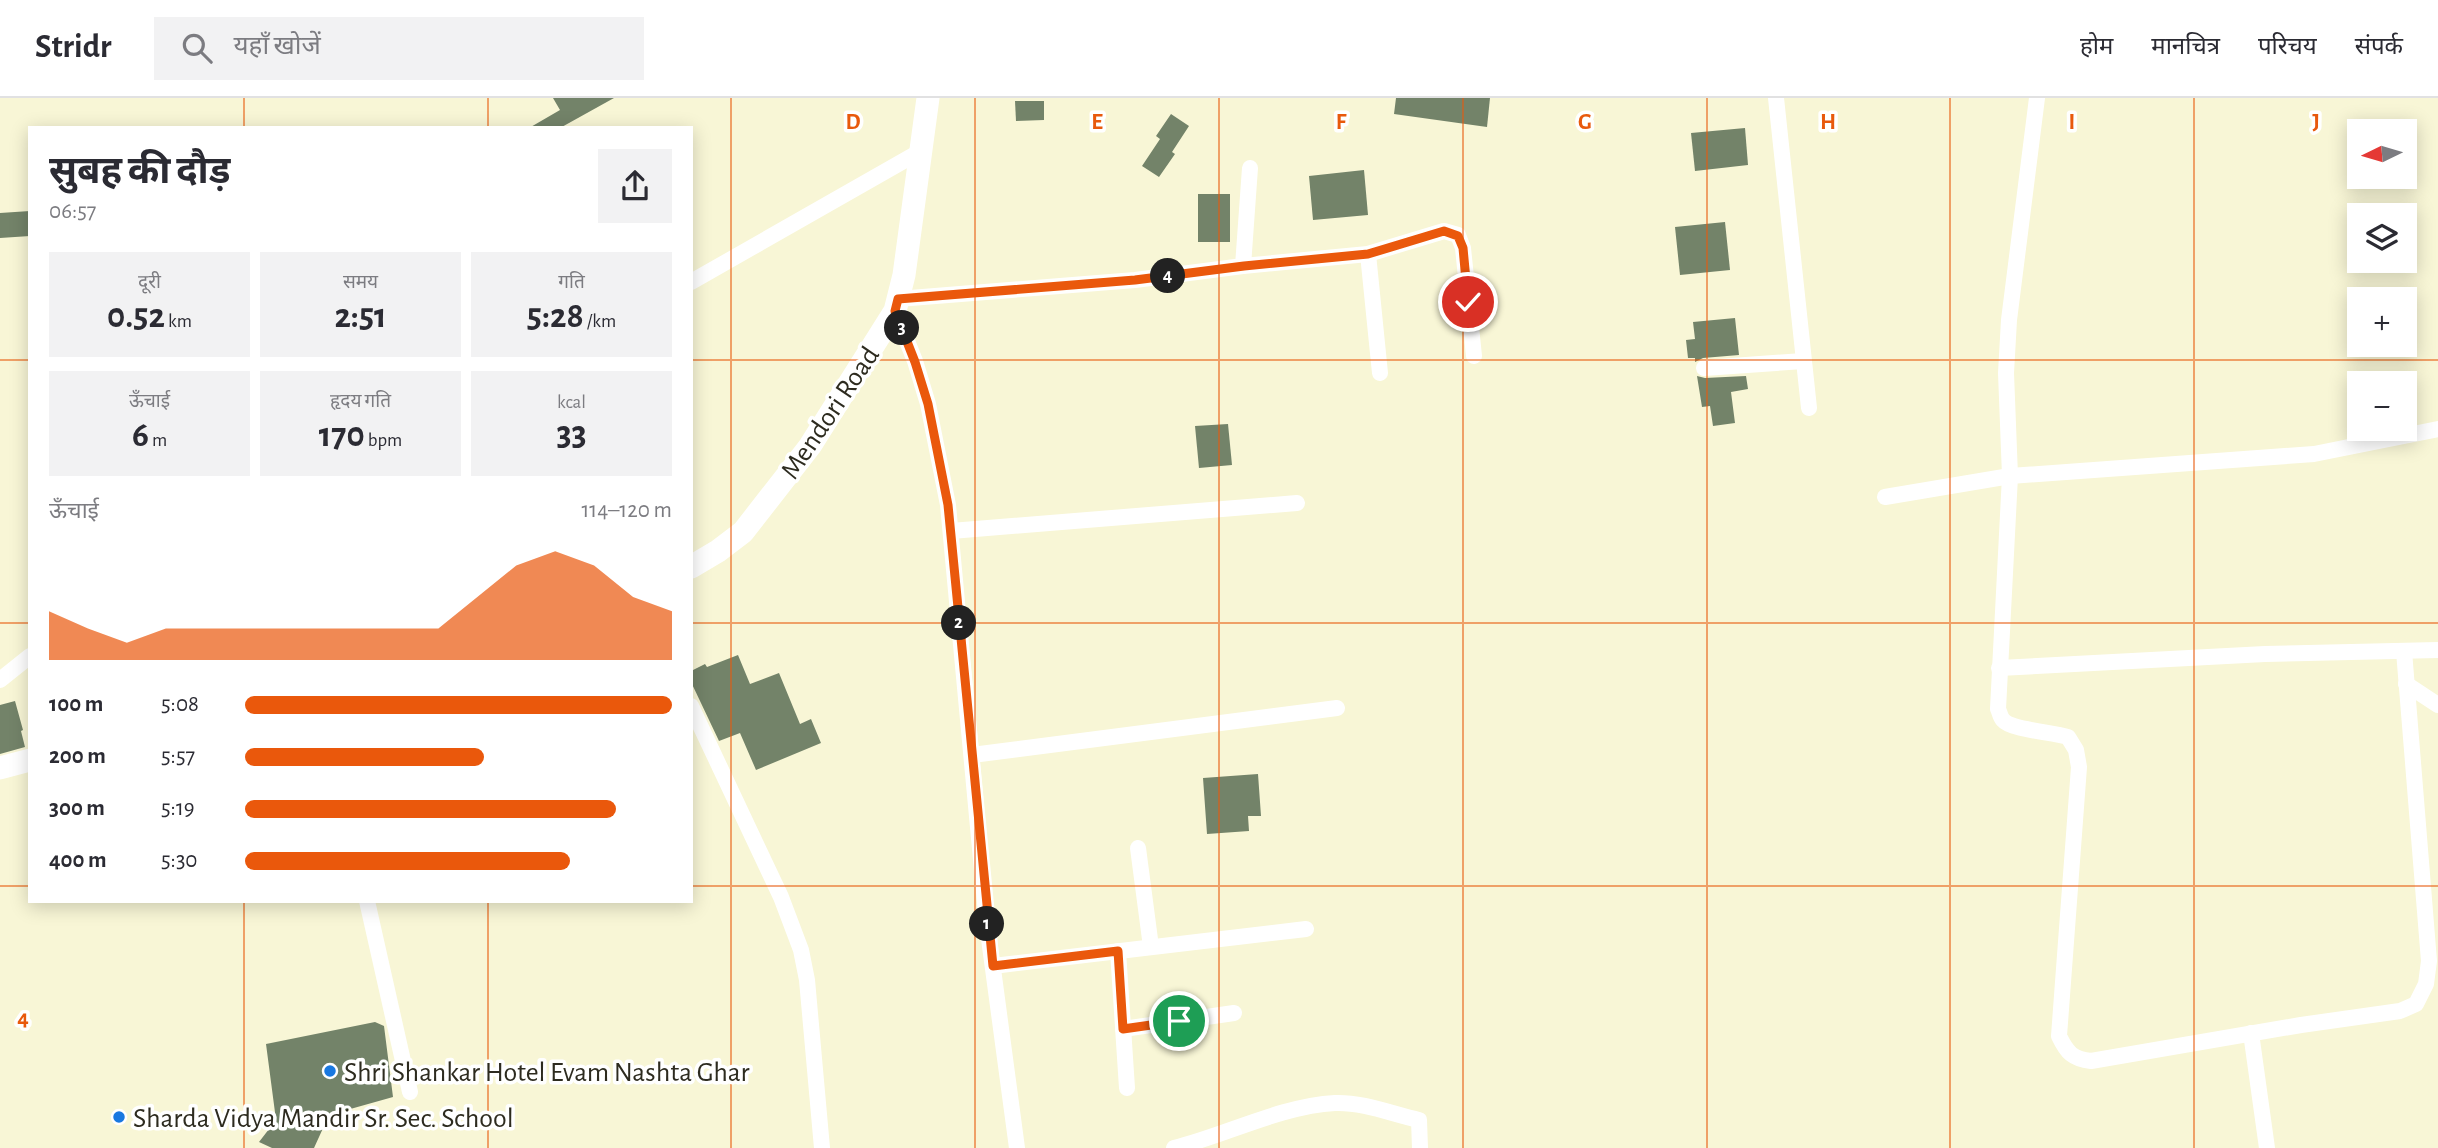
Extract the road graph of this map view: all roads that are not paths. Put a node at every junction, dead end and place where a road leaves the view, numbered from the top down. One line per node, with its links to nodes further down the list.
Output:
1 (928, 98): 4 (main road, Mendori Road)
2 (1776, 98): 11 (street)
3 (2037, 98): 16 (street)
4 (921, 151): 8 (street); 9 (main road, Mendori Road)
5 (1250, 168): 7 (street)
6 (1368, 254): 7 (street); 10 (street); 13 (street)
7 (1244, 266): 9 (street)
8 (693, 281)
9 (896, 305): 19 (street); 20 (main road, Mendori Road)
10 (1474, 356)
11 (1803, 361): 12 (street); 14 (street)
12 (1704, 368)
13 (1380, 373)
14 (1809, 408)
15 (2438, 429): 16 (street)
16 (2010, 476): 17 (street); 24 (street)
17 (1885, 497)
18 (1297, 503): 19 (street)
19 (951, 531): 30 (street)
20 (693, 566)
21 (2438, 650): 22 (street)
22 (2404, 651): 24 (street); 26 (street)
23 (28, 658): 25 (street)
24 (1999, 668): 41 (street)
25 (0, 680)
26 (2406, 684): 27 (street); 41 (street)
27 (2438, 705)
28 (1337, 708): 30 (street)
29 (693, 710): 44 (street)
30 (972, 754): 38 (street)
31 (28, 761): 32 (main road)
32 (0, 768)
33 (1138, 848): 36 (street)
34 (367, 903): 43 (street)
35 (1306, 929): 36 (street)
36 (1151, 947): 37 (street)
37 (1118, 951): 38 (street); 40 (street)
38 (993, 966): 45 (street)
39 (1234, 1013): 40 (street)
40 (1123, 1029): 42 (street)
41 (2251, 1033): 48 (street)
42 (1127, 1088)
43 (410, 1092)
44 (822, 1148)
45 (1017, 1148)
46 (1174, 1148): 47 (street)
47 (1420, 1148)
48 (2267, 1148)

